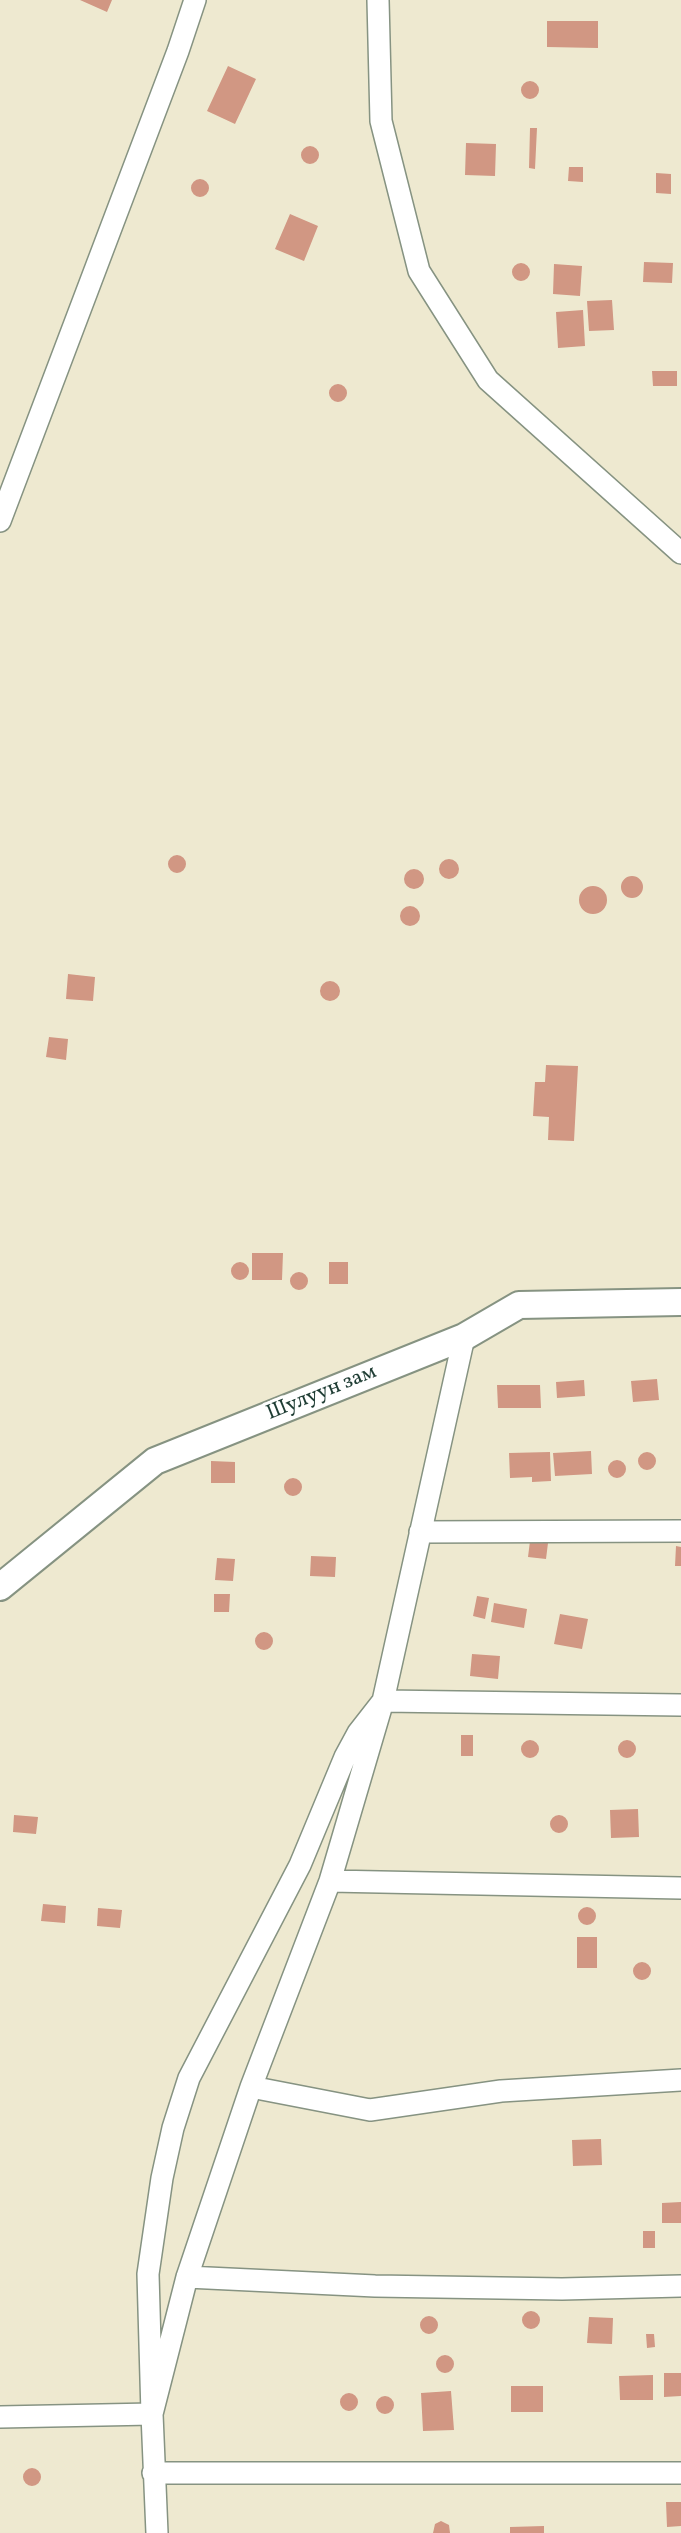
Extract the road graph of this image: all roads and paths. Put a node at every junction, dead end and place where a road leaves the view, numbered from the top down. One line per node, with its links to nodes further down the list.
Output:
1 (195, 0): 3 (street)
2 (378, 0): 4 (street)
3 (0, 521)
4 (681, 553)
5 (681, 1302): 6 (street, Шулуун зам)
6 (464, 1337): 8 (street); 9 (street, Шулуун зам)
7 (681, 1531): 8 (street)
8 (420, 1532): 10 (street)
9 (0, 1587)
10 (383, 1701): 11 (street); 12 (street); 18 (street)
11 (681, 1705)
12 (330, 1881): 13 (street); 15 (street)
13 (681, 1888)
14 (681, 2080): 15 (street)
15 (251, 2087): 16 (street)
16 (187, 2277): 17 (street); 18 (street)
17 (681, 2286)
18 (152, 2414): 19 (street); 20 (street)
19 (0, 2417)
20 (153, 2473): 21 (street); 22 (street)
21 (681, 2473)
22 (156, 2533)

